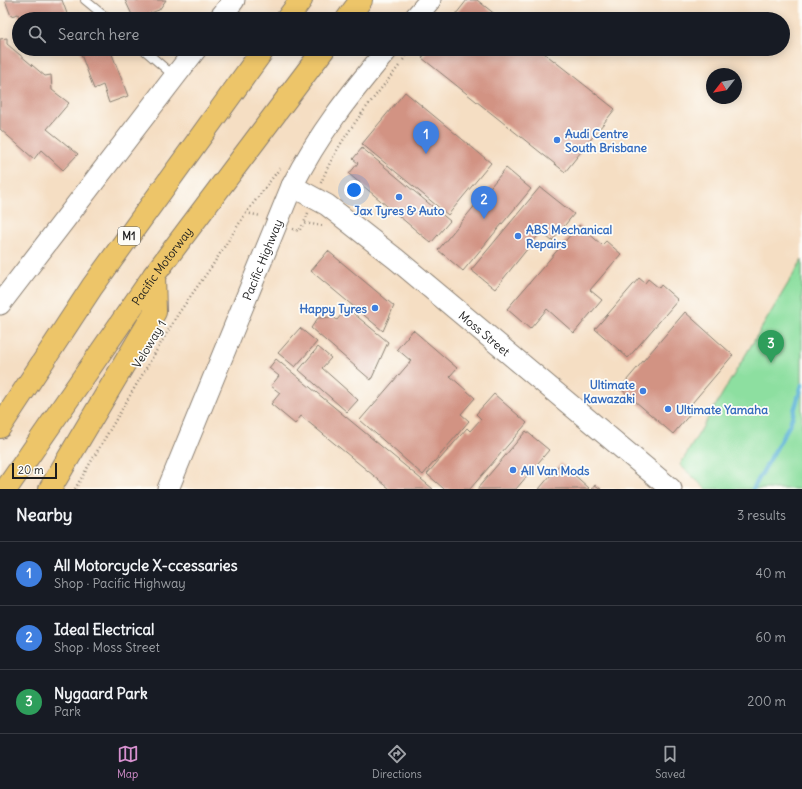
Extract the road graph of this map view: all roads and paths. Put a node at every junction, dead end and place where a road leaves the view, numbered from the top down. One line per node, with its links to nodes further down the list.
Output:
1 (85, 0): 6 (lane)
2 (234, 0): 7 (street)
3 (301, 0): 8 (highway)
4 (361, 0): 9 (highway)
5 (430, 0): 10 (street)
6 (100, 12)
7 (225, 12)
8 (292, 12)
9 (352, 12)
10 (420, 12)
11 (151, 56): 16 (lane)
12 (190, 56): 16 (street)
13 (259, 56): 23 (highway, M1)
14 (319, 56): 21 (highway, Pacific Motorway)
15 (382, 56): 17 (street, Pacific Highway)
16 (174, 76): 22 (street)
17 (292, 186): 27 (street, Pacific Highway); 28 (street, Moss Street)
18 (257, 214): 26 (path, Veloway 1)
19 (304, 224): 20 (path)
20 (294, 229)
21 (154, 275): 24 (highway, Pacific Motorway); 25 (highway)
22 (0, 304)
23 (0, 427)
24 (6, 489)
25 (50, 489)
26 (75, 489)
27 (168, 489)
28 (671, 489)

